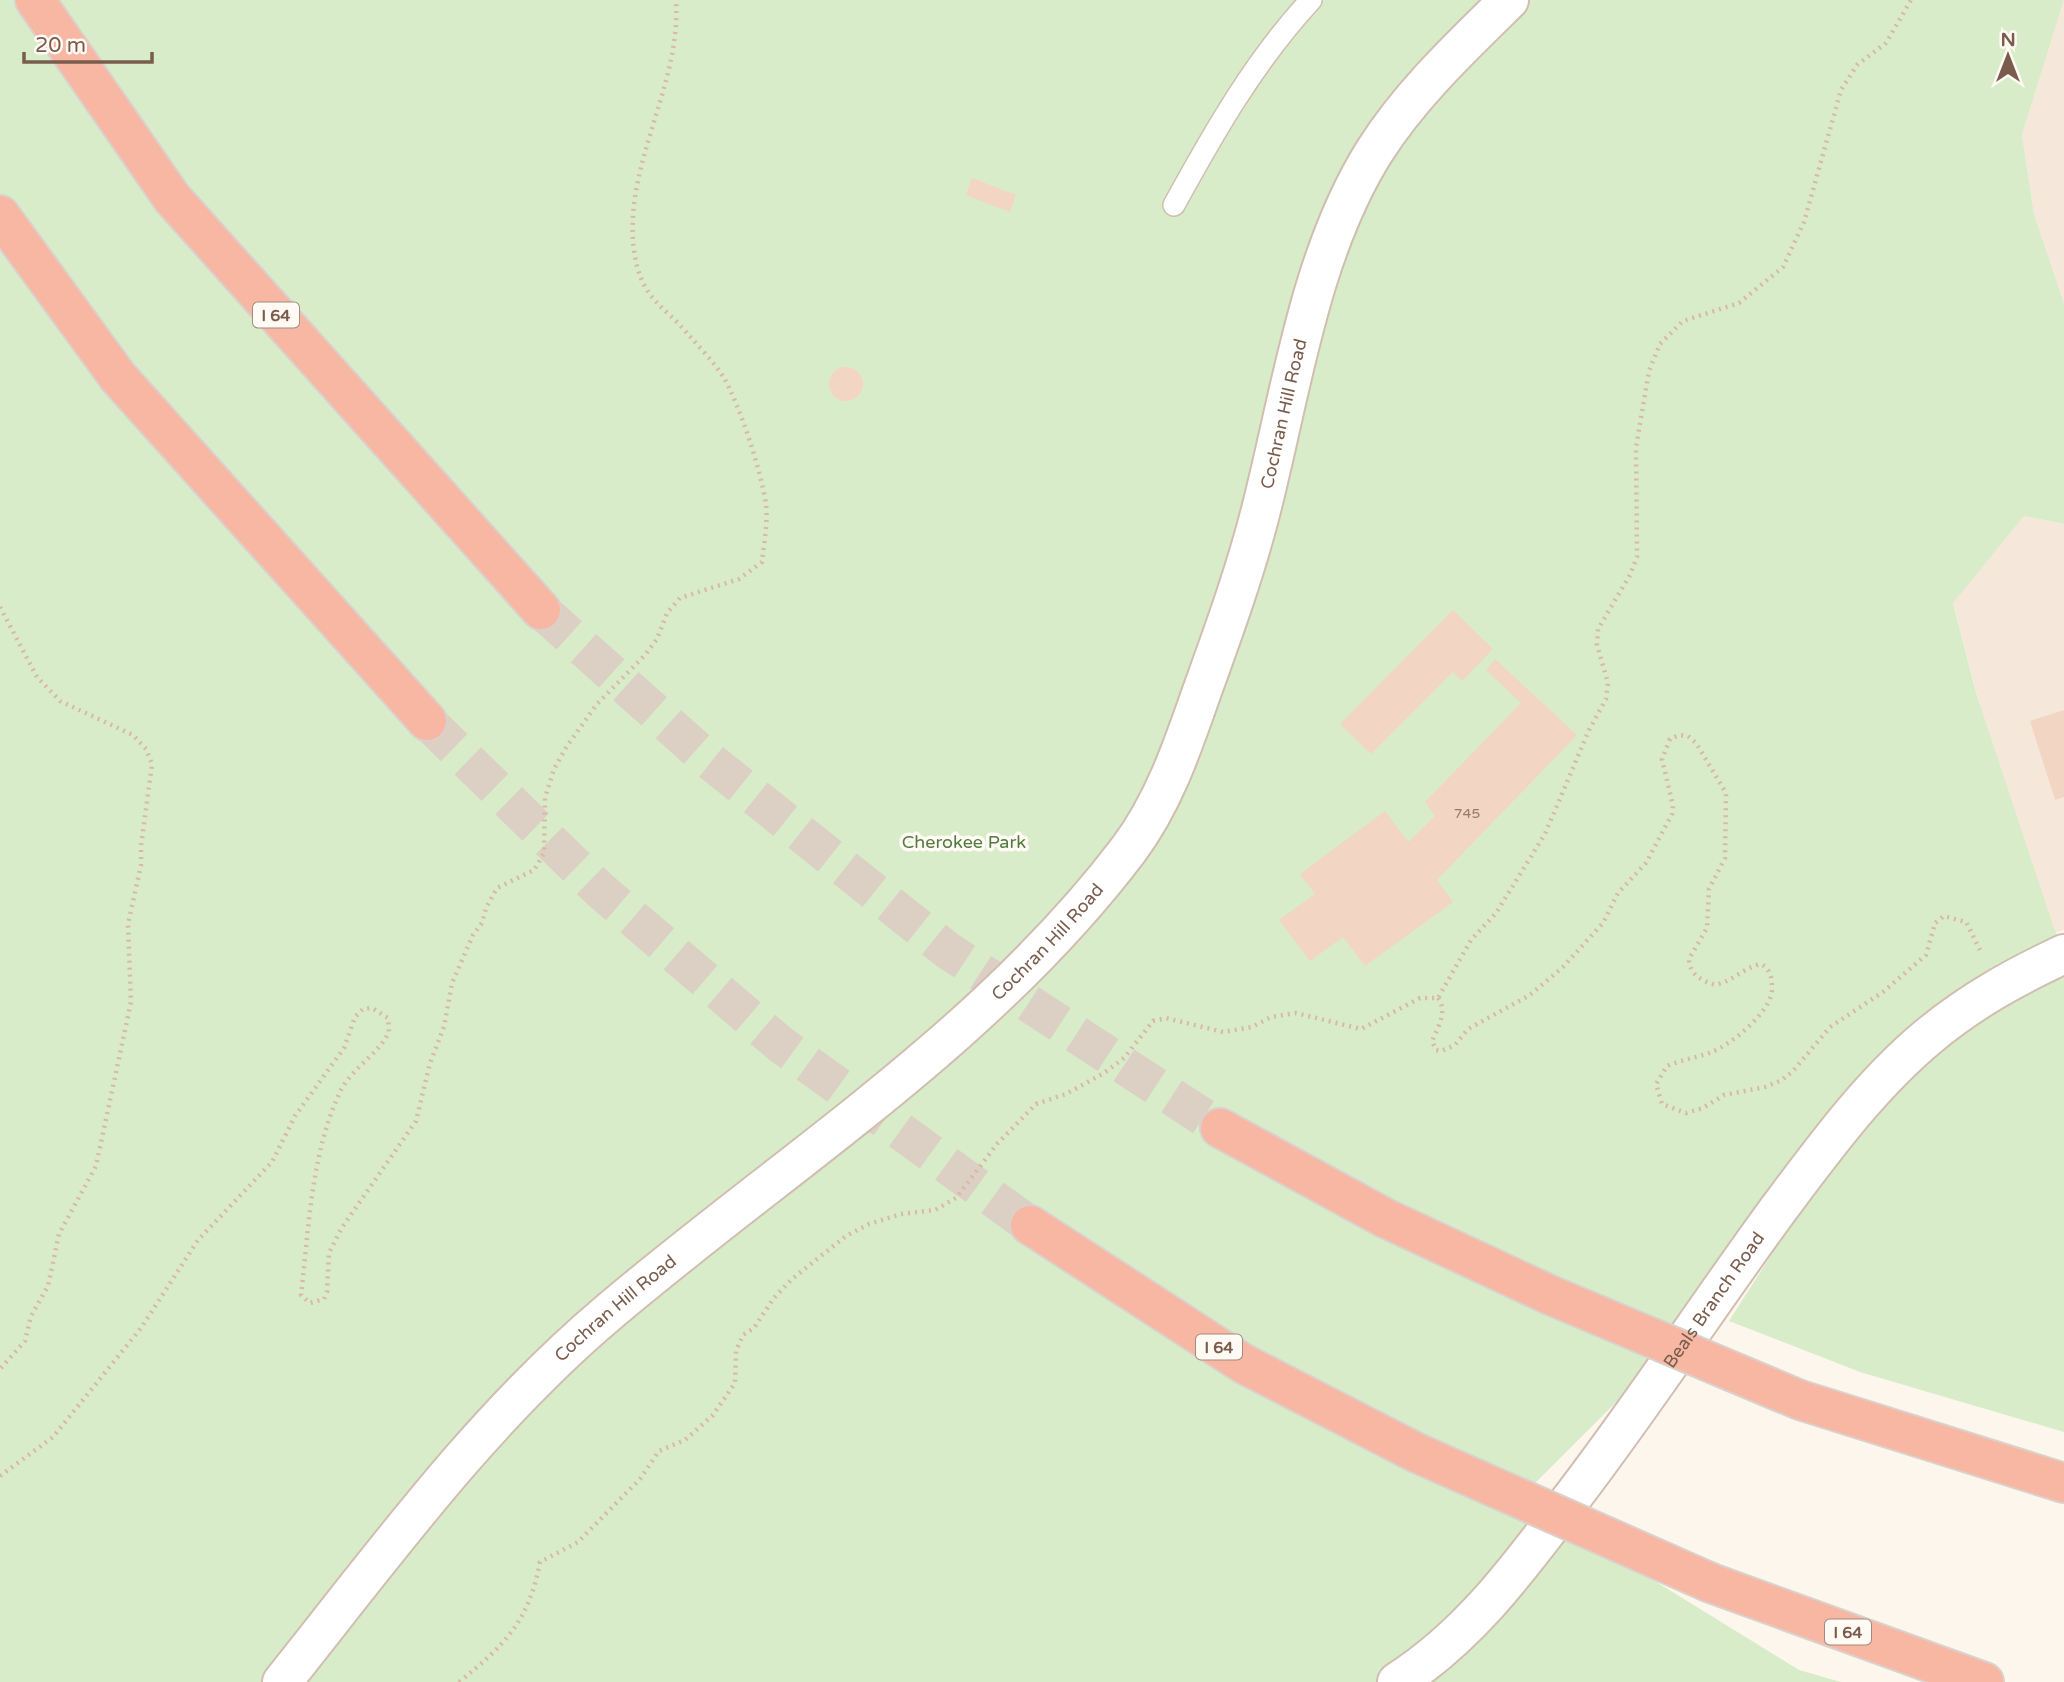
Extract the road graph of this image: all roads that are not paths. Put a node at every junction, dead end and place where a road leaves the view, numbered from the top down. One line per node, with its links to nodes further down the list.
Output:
1 (36, 0): 6 (highway, I 64)
2 (1311, 0): 4 (lane)
3 (1509, 0): 12 (street, Cochran Hill Road)
4 (1174, 205)
5 (0, 215): 7 (highway)
6 (541, 610)
7 (427, 721)
8 (2064, 954): 13 (street, Beals Branch Road)
9 (1220, 1128): 11 (highway, bridge)
10 (1030, 1225): 14 (highway, I 64, bridge)
11 (2064, 1483)
12 (282, 1682)
13 (1397, 1682)
14 (1984, 1682)

